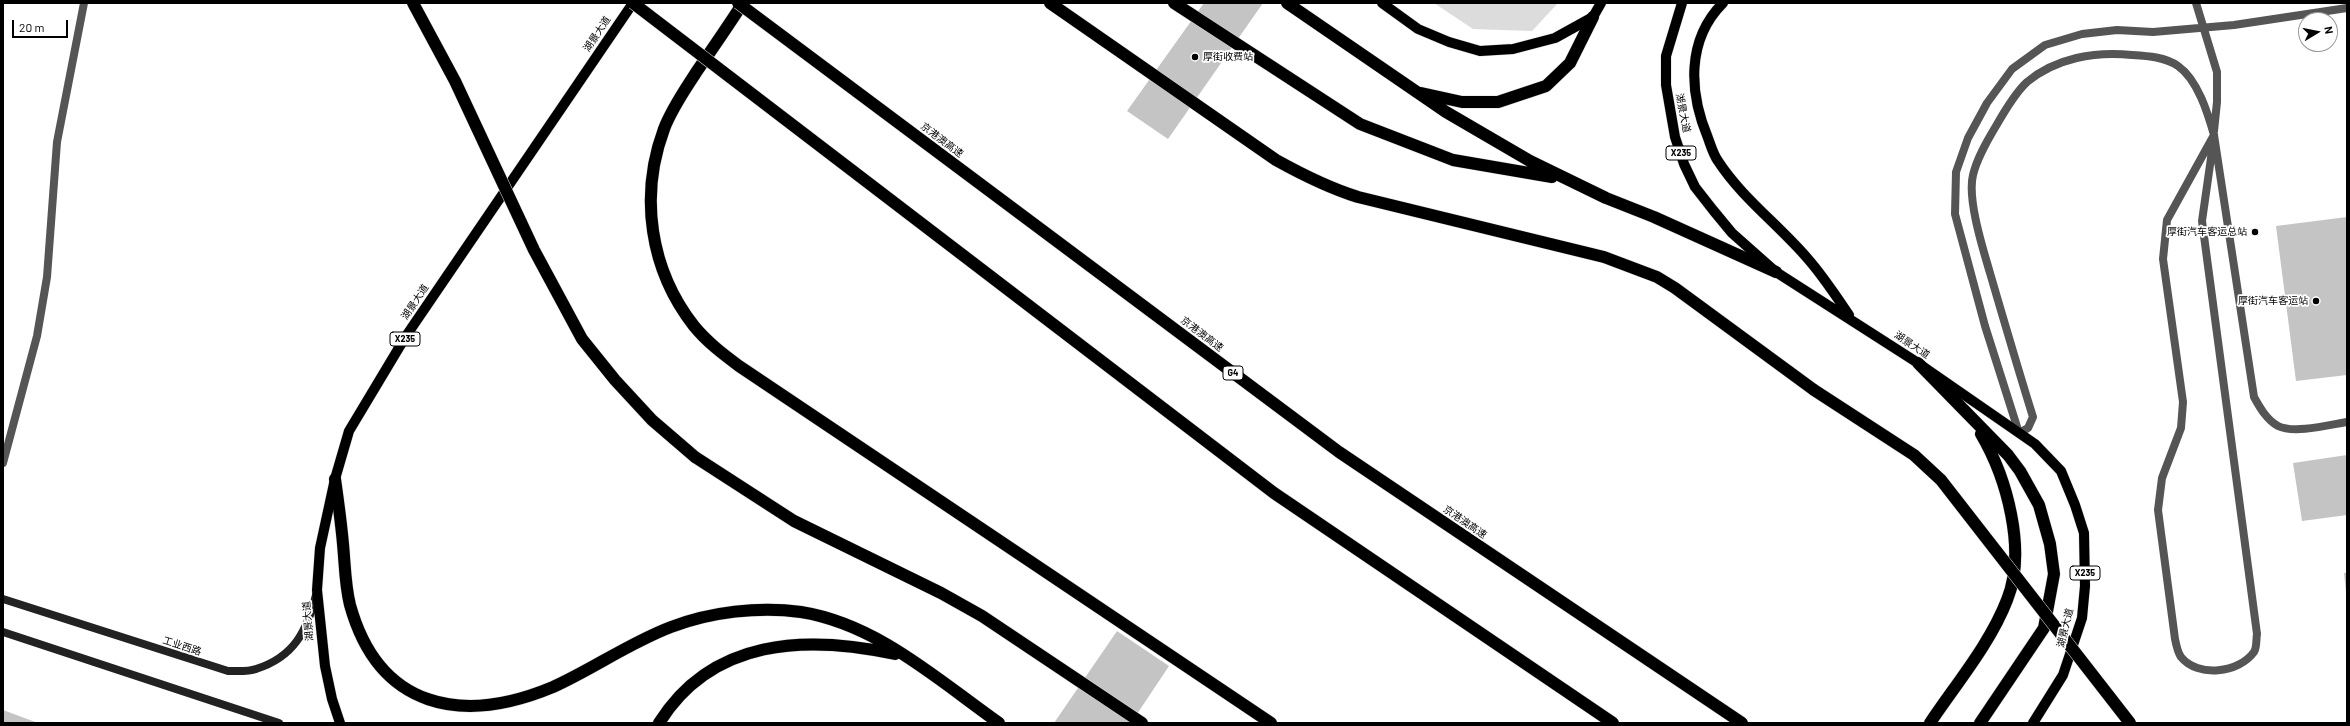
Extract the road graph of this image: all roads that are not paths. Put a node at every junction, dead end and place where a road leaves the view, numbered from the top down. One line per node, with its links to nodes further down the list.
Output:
1 (84, 3): 27 (street)
2 (413, 3): 37 (highway, bridge)
3 (633, 3): 28 (main road, 湖景大道 / X235); 39 (highway, bridge)
4 (738, 3): 40 (highway, 京港澳高速 / G4, bridge)
5 (743, 3): 38 (highway)
6 (1050, 3): 44 (highway, bridge)
7 (1174, 3): 20 (highway)
8 (1287, 3): 18 (highway)
9 (1382, 3): 16 (main road)
10 (1595, 3): 16 (main road)
11 (1601, 3): 16 (main road)
12 (1682, 3): 21 (main road, 湖景大道 / X235)
13 (1723, 3): 22 (main road)
14 (2196, 3): 17 (street)
15 (2347, 8): 17 (street)
16 (1593, 17): 18 (highway)
17 (2204, 28): 19 (street); 26 (street)
18 (1414, 91): 20 (highway)
19 (2214, 135): 19 (street); 25 (street); 26 (street)
20 (1568, 180): 21 (highway)
21 (1776, 272): 22 (main road, 湖景大道 / X235)
22 (1853, 320): 23 (main road, 湖景大道 / X235)
23 (1918, 363): 24 (highway); 26 (main road, 湖景大道 / X235)
24 (1972, 419): 41 (highway); 42 (highway)
25 (2347, 422)
26 (2020, 433): 43 (main road, 湖景大道 / X235)
27 (3, 463)
28 (335, 478): 29 (main road, 湖景大道 / X235); 32 (highway)
29 (317, 590): 30 (street, 工业西路); 34 (main road, 湖景大道 / X235)
30 (3, 599)
31 (3, 632): 33 (street)
32 (903, 655): 35 (highway); 36 (highway)
33 (279, 723)
34 (340, 723)
35 (659, 723)
36 (999, 723)
37 (1142, 723)
38 (1271, 723)
39 (1613, 723)
40 (1742, 723)
41 (1930, 723)
42 (1980, 723)
43 (2033, 723)
44 (2130, 723)

